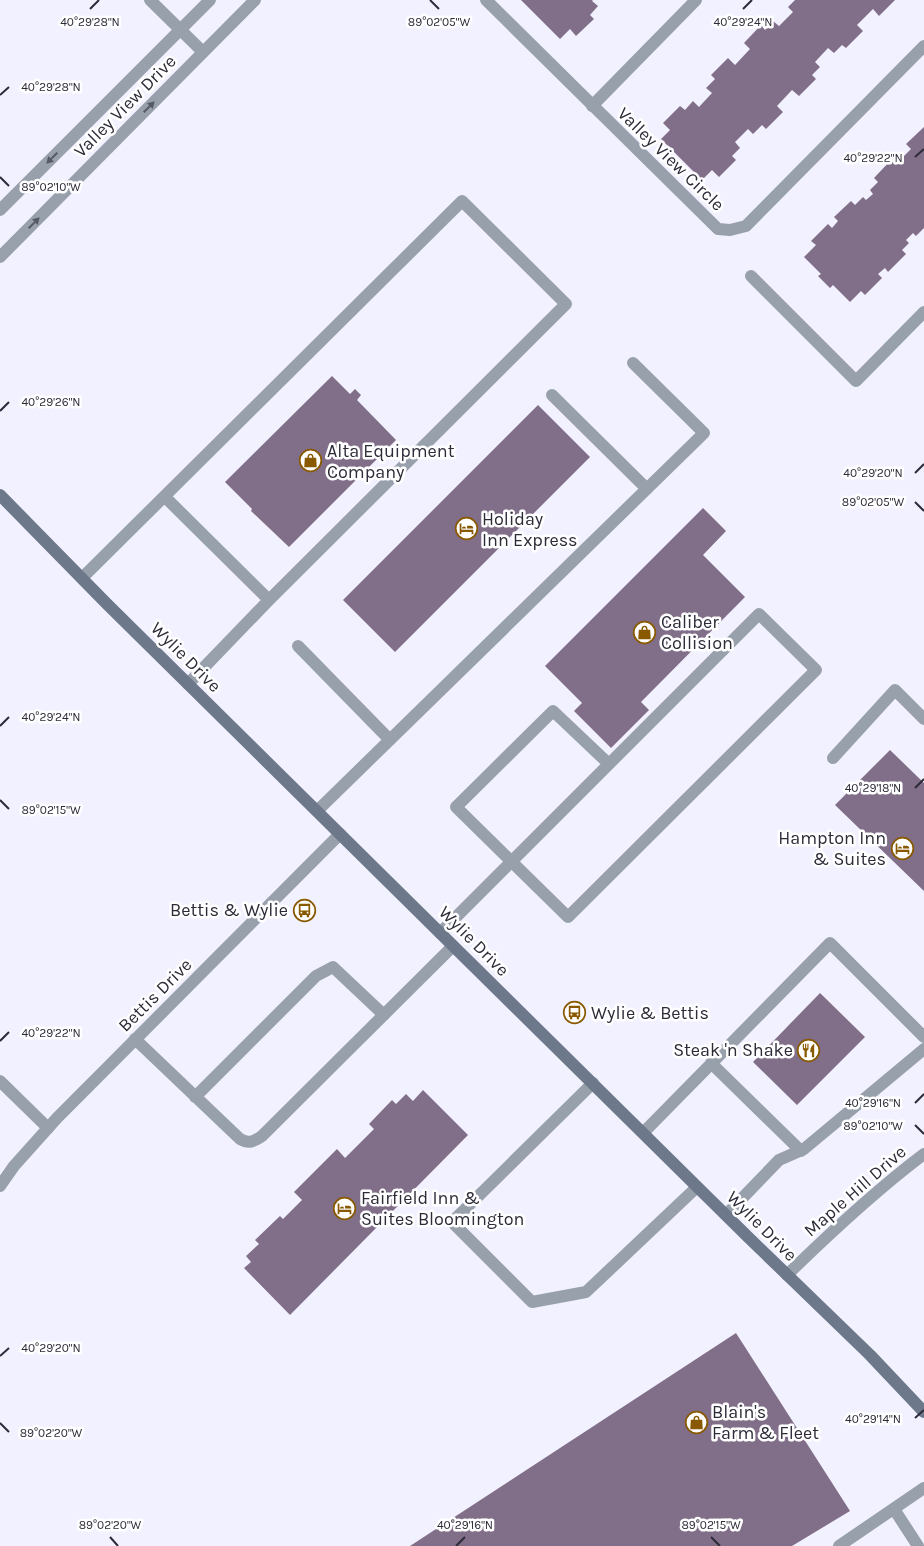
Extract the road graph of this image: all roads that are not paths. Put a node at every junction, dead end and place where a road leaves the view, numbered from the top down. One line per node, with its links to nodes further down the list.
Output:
1 (150, 0): 6 (street)
2 (210, 0): 6 (street, Valley View Drive)
3 (255, 0): 8 (street, Valley View Drive)
4 (486, 0): 9 (street, Valley View Circle)
5 (696, 0): 9 (street)
6 (180, 30): 8 (street); 10 (street, Valley View Drive, one-way to 10)
7 (924, 46): 9 (street, Valley View Circle)
8 (203, 52): 11 (street, Valley View Drive, one-way to 8)
9 (592, 106)
10 (0, 210)
11 (0, 257)
12 (752, 276): 13 (street)
13 (924, 312)
14 (634, 363): 16 (street)
15 (552, 395): 16 (street)
16 (647, 489): 24 (street)
17 (0, 495): 19 (main road, Wylie Drive)
18 (165, 497): 19 (street); 20 (street); 20 (street)
19 (82, 578): 22 (main road, Wylie Drive)
20 (269, 600): 22 (street)
21 (298, 646): 24 (street)
22 (188, 684): 27 (main road, Wylie Drive)
23 (924, 719): 25 (street)
24 (390, 740): 27 (street)
25 (833, 758)
26 (609, 764): 29 (street); 29 (street); 29 (street)
27 (317, 811): 28 (main road, Wylie Drive)
28 (340, 834): 30 (main road, Wylie Drive); 34 (street, Bettis Drive)
29 (512, 862): 30 (street)
30 (440, 933): 31 (main road, Wylie Drive)
31 (453, 946): 32 (street); 38 (main road, Wylie Drive)
32 (384, 1015): 39 (street); 39 (street)
33 (924, 1036): 36 (street)
34 (135, 1039): 39 (street); 40 (street, Bettis Drive)
35 (924, 1049): 42 (street)
36 (711, 1063): 41 (street); 42 (street)
37 (0, 1081): 40 (street)
38 (593, 1083): 41 (main road, Wylie Drive); 45 (street)
39 (196, 1097)
40 (48, 1128): 44 (street, Bettis Drive)
41 (643, 1133): 45 (main road, Wylie Drive)
42 (801, 1151): 46 (street)
43 (924, 1154): 47 (street, Maple Hill Drive)
44 (0, 1186)
45 (697, 1186): 46 (main road, Wylie Drive)
46 (726, 1215): 47 (main road, Wylie Drive)
47 (787, 1275): 48 (main road, Wylie Drive)
48 (924, 1412)
49 (924, 1488): 50 (street)
50 (894, 1508): 51 (street); 52 (street)
51 (840, 1546)
52 (918, 1546)

